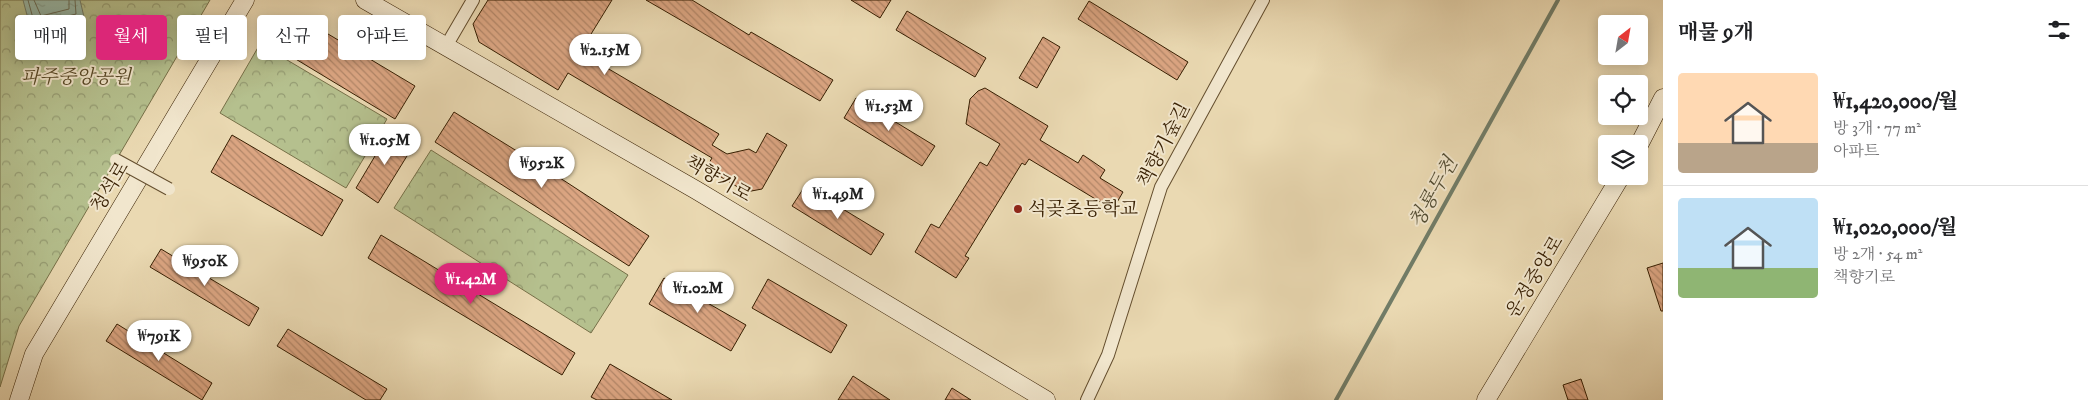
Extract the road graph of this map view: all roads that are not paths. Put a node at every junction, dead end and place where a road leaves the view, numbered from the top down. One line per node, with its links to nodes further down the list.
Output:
1 (245, 0): 11 (street, 청석로)
2 (365, 0): 5 (street, 책향기로)
3 (473, 0): 5 (street)
4 (1263, 0): 13 (street, 책향기숲길)
5 (445, 48): 12 (street, 책향기로)
6 (1663, 98): 7 (street)
7 (1644, 135)
8 (116, 160): 10 (street, bridge)
9 (1616, 185): 14 (street, 운정중앙로)
10 (169, 189)
11 (19, 400)
12 (1046, 400)
13 (1087, 400)
14 (1486, 400)

